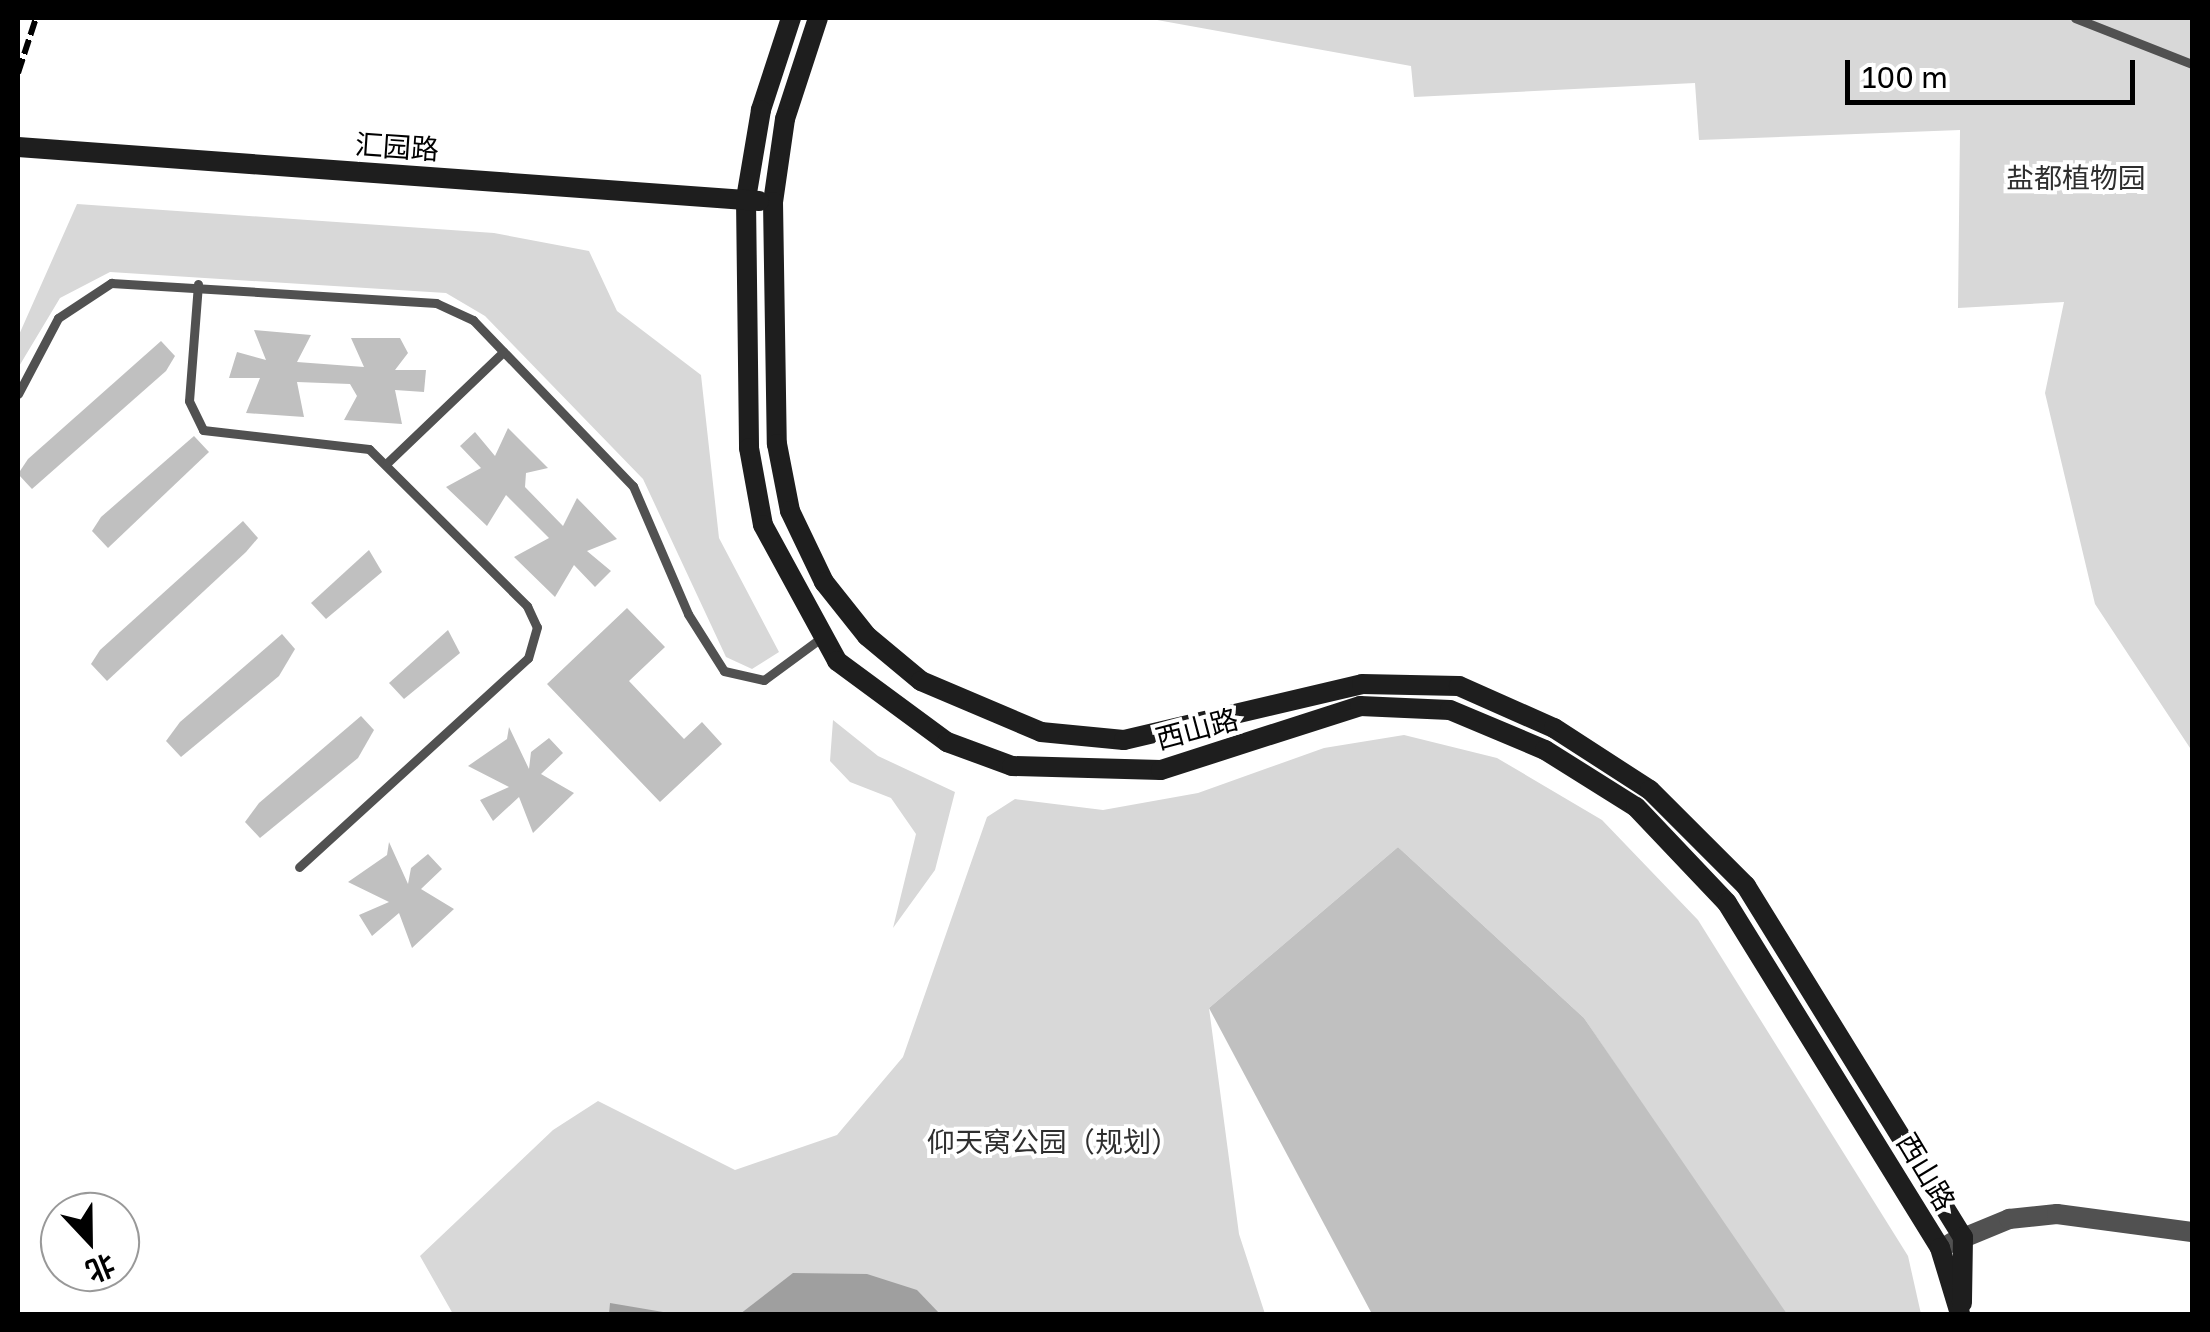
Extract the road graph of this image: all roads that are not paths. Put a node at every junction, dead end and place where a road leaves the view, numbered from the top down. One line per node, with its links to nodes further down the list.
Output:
1 (792, 18): 6 (main road, 西山路)
2 (818, 18): 7 (main road, 西山路)
3 (2075, 18): 4 (lane)
4 (2192, 64)
5 (18, 147): 6 (main road, 汇园路)
6 (746, 200): 7 (main road, 汇园路); 12 (main road, 西山路)
7 (773, 202): 15 (main road, 西山路)
8 (198, 284): 9 (lane); 10 (lane); 11 (lane)
9 (504, 352): 11 (lane); 12 (lane)
10 (18, 394)
11 (387, 463): 13 (lane)
12 (821, 638): 16 (main road, 西山路)
13 (298, 867)
14 (2192, 1232): 15 (street)
15 (1963, 1237): 16 (street); 17 (main road, 西山路)
16 (1940, 1248): 17 (main road, 西山路)
17 (1961, 1314)

